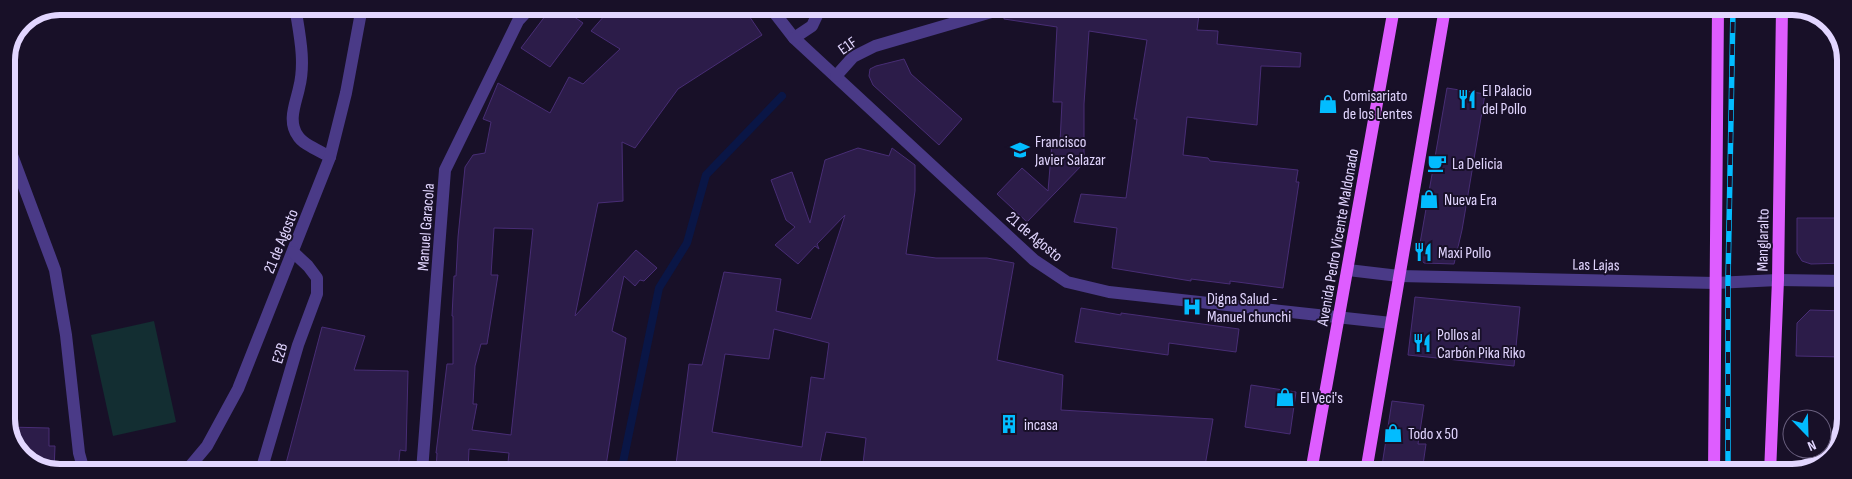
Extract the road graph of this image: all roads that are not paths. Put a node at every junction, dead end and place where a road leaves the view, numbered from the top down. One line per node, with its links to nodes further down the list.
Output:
1 (297, 15): 13 (street)
2 (360, 15): 13 (street, 21 de Agosto)
3 (524, 15): 26 (street, Manuel Garacola)
4 (776, 15): 11 (street, 21 de Agosto)
5 (817, 15): 11 (street)
6 (981, 15): 12 (street, E1F)
7 (1393, 15): 16 (main road, Avenida Pedro Vicente Maldonado)
8 (1444, 15): 17 (main road)
9 (1718, 15): 20 (main road)
10 (1782, 15): 18 (main road, Manglaralto)
11 (794, 38): 12 (street, 21 de Agosto)
12 (836, 76): 21 (street, 21 de Agosto)
13 (330, 157): 15 (street, 21 de Agosto)
14 (15, 163): 23 (street)
15 (293, 252): 24 (street, 21 de Agosto); 25 (street, E2B)
16 (1348, 270): 17 (street, Las Lajas); 21 (main road, Avenida Pedro Vicente Maldonado)
17 (1399, 276): 20 (street, Las Lajas); 22 (main road)
18 (1778, 280): 19 (street, Las Lajas); 20 (street, Las Lajas); 30 (main road, Manglaralto)
19 (1837, 281)
20 (1715, 283): 29 (main road)
21 (1340, 317): 22 (street, 21 de Agosto); 27 (main road, Avenida Pedro Vicente Maldonado)
22 (1391, 323): 28 (main road)
23 (82, 464)
24 (192, 464)
25 (264, 464)
26 (423, 464)
27 (1312, 464)
28 (1367, 464)
29 (1714, 464)
30 (1770, 464)

